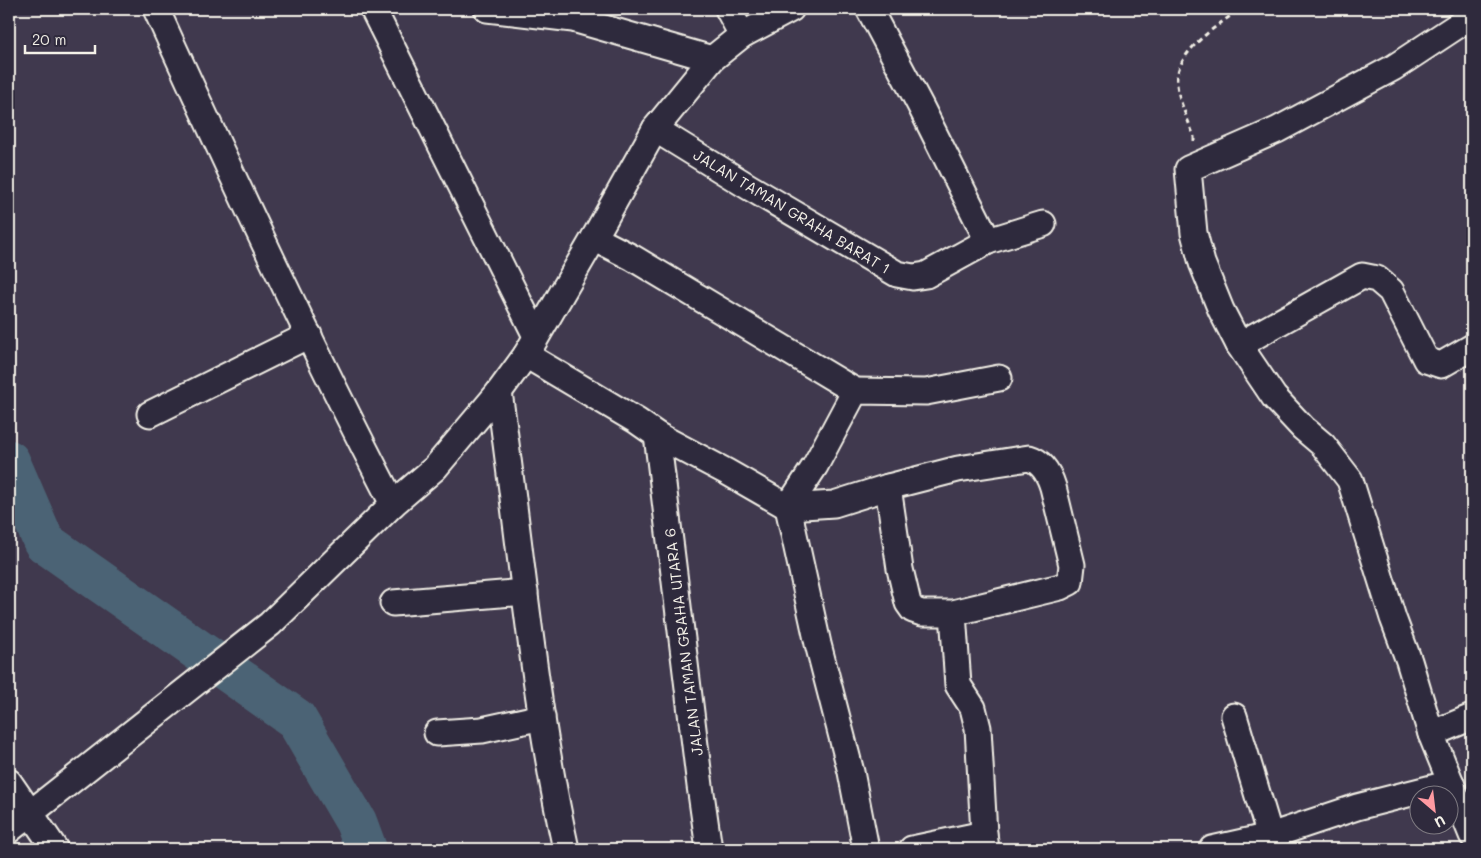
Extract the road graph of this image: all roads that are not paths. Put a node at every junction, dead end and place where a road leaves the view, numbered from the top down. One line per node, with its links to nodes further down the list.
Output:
1 (156, 9): 15 (street)
2 (373, 9): 16 (street)
3 (487, 9): 7 (street)
4 (728, 9): 9 (street)
5 (791, 9): 9 (street)
6 (869, 9): 14 (street)
7 (573, 14): 10 (street)
8 (1472, 16): 17 (street)
9 (742, 35): 10 (street)
10 (712, 59): 11 (street)
11 (655, 128): 13 (street); 14 (street, JALAN TAMAN GRAHA BARAT 1)
12 (1043, 224): 14 (street, JALAN TAMAN GRAHA BARAT 1)
13 (594, 238): 16 (street); 20 (street)
14 (988, 241)
15 (309, 335): 22 (street); 25 (street)
16 (531, 345): 21 (street); 23 (street)
17 (1239, 345): 18 (street); 34 (street)
18 (1472, 347)
19 (999, 378): 20 (street)
20 (855, 391): 26 (street)
21 (500, 392): 25 (street); 27 (street)
22 (150, 414)
23 (657, 435): 26 (street); 44 (street, JALAN TAMAN GRAHA UTARA 6)
24 (888, 487): 26 (street); 29 (street); 29 (street)
25 (393, 504): 37 (street)
26 (788, 508): 45 (street)
27 (525, 592): 28 (street); 32 (street)
28 (393, 603)
29 (954, 613): 41 (street)
30 (1234, 716): 40 (street)
31 (1472, 716): 34 (street)
32 (542, 717): 33 (street); 43 (street)
33 (437, 734)
34 (1431, 734): 36 (street)
35 (9, 782): 37 (street)
36 (1450, 782): 39 (street); 40 (street)
37 (30, 814): 38 (street); 42 (street)
38 (9, 830)
39 (1472, 834)
40 (1270, 836): 47 (street)
41 (985, 842): 46 (street)
42 (55, 849)
43 (566, 849)
44 (709, 849)
45 (866, 849)
46 (912, 849)
47 (1212, 849)

